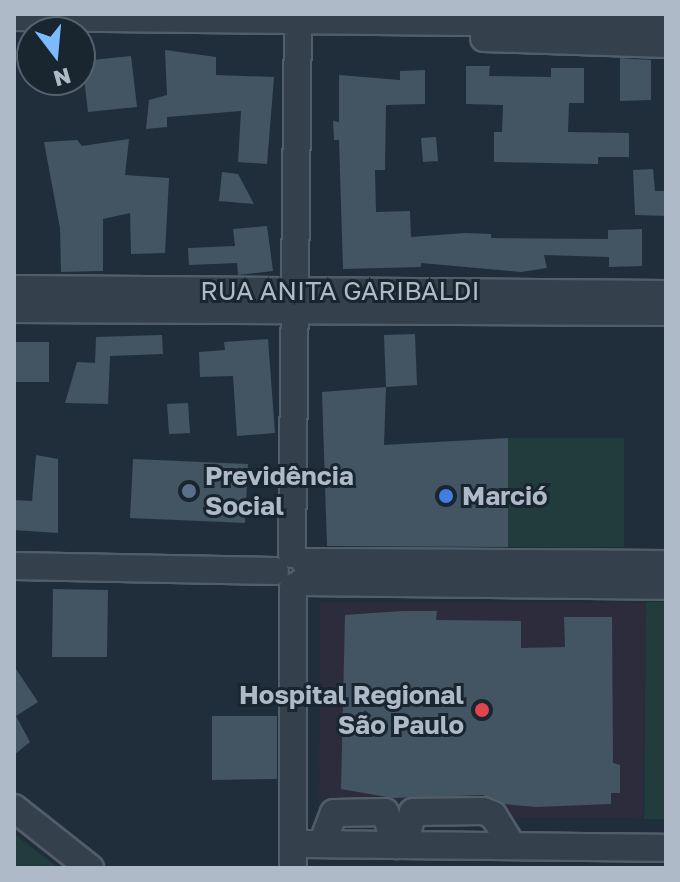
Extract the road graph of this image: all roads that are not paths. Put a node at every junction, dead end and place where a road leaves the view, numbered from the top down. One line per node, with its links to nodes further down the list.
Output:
1 (298, 24): 3 (street); 4 (street); 9 (street)
2 (666, 24): 4 (street)
3 (96, 28)
4 (620, 34): 5 (street)
5 (666, 44)
6 (14, 289): 8 (street, RUA ANITA GARIBALDI)
7 (666, 294): 10 (street, RUA ANITA GARIBALDI)
8 (102, 300): 9 (street, RUA ANITA GARIBALDI); 11 (street, RUA ANITA GARIBALDI)
9 (297, 300): 10 (street, RUA ANITA GARIBALDI); 15 (street)
10 (589, 302): 12 (street, RUA ANITA GARIBALDI)
11 (14, 309)
12 (666, 312)
13 (666, 564): 16 (street)
14 (14, 566): 15 (street)
15 (293, 572): 16 (street); 22 (street)
16 (539, 574): 17 (street)
17 (666, 586)
18 (14, 808): 23 (street)
19 (400, 845): 20 (street); 20 (street); 22 (street)
20 (512, 846): 21 (street)
21 (666, 848)
22 (293, 856)
23 (90, 868)

